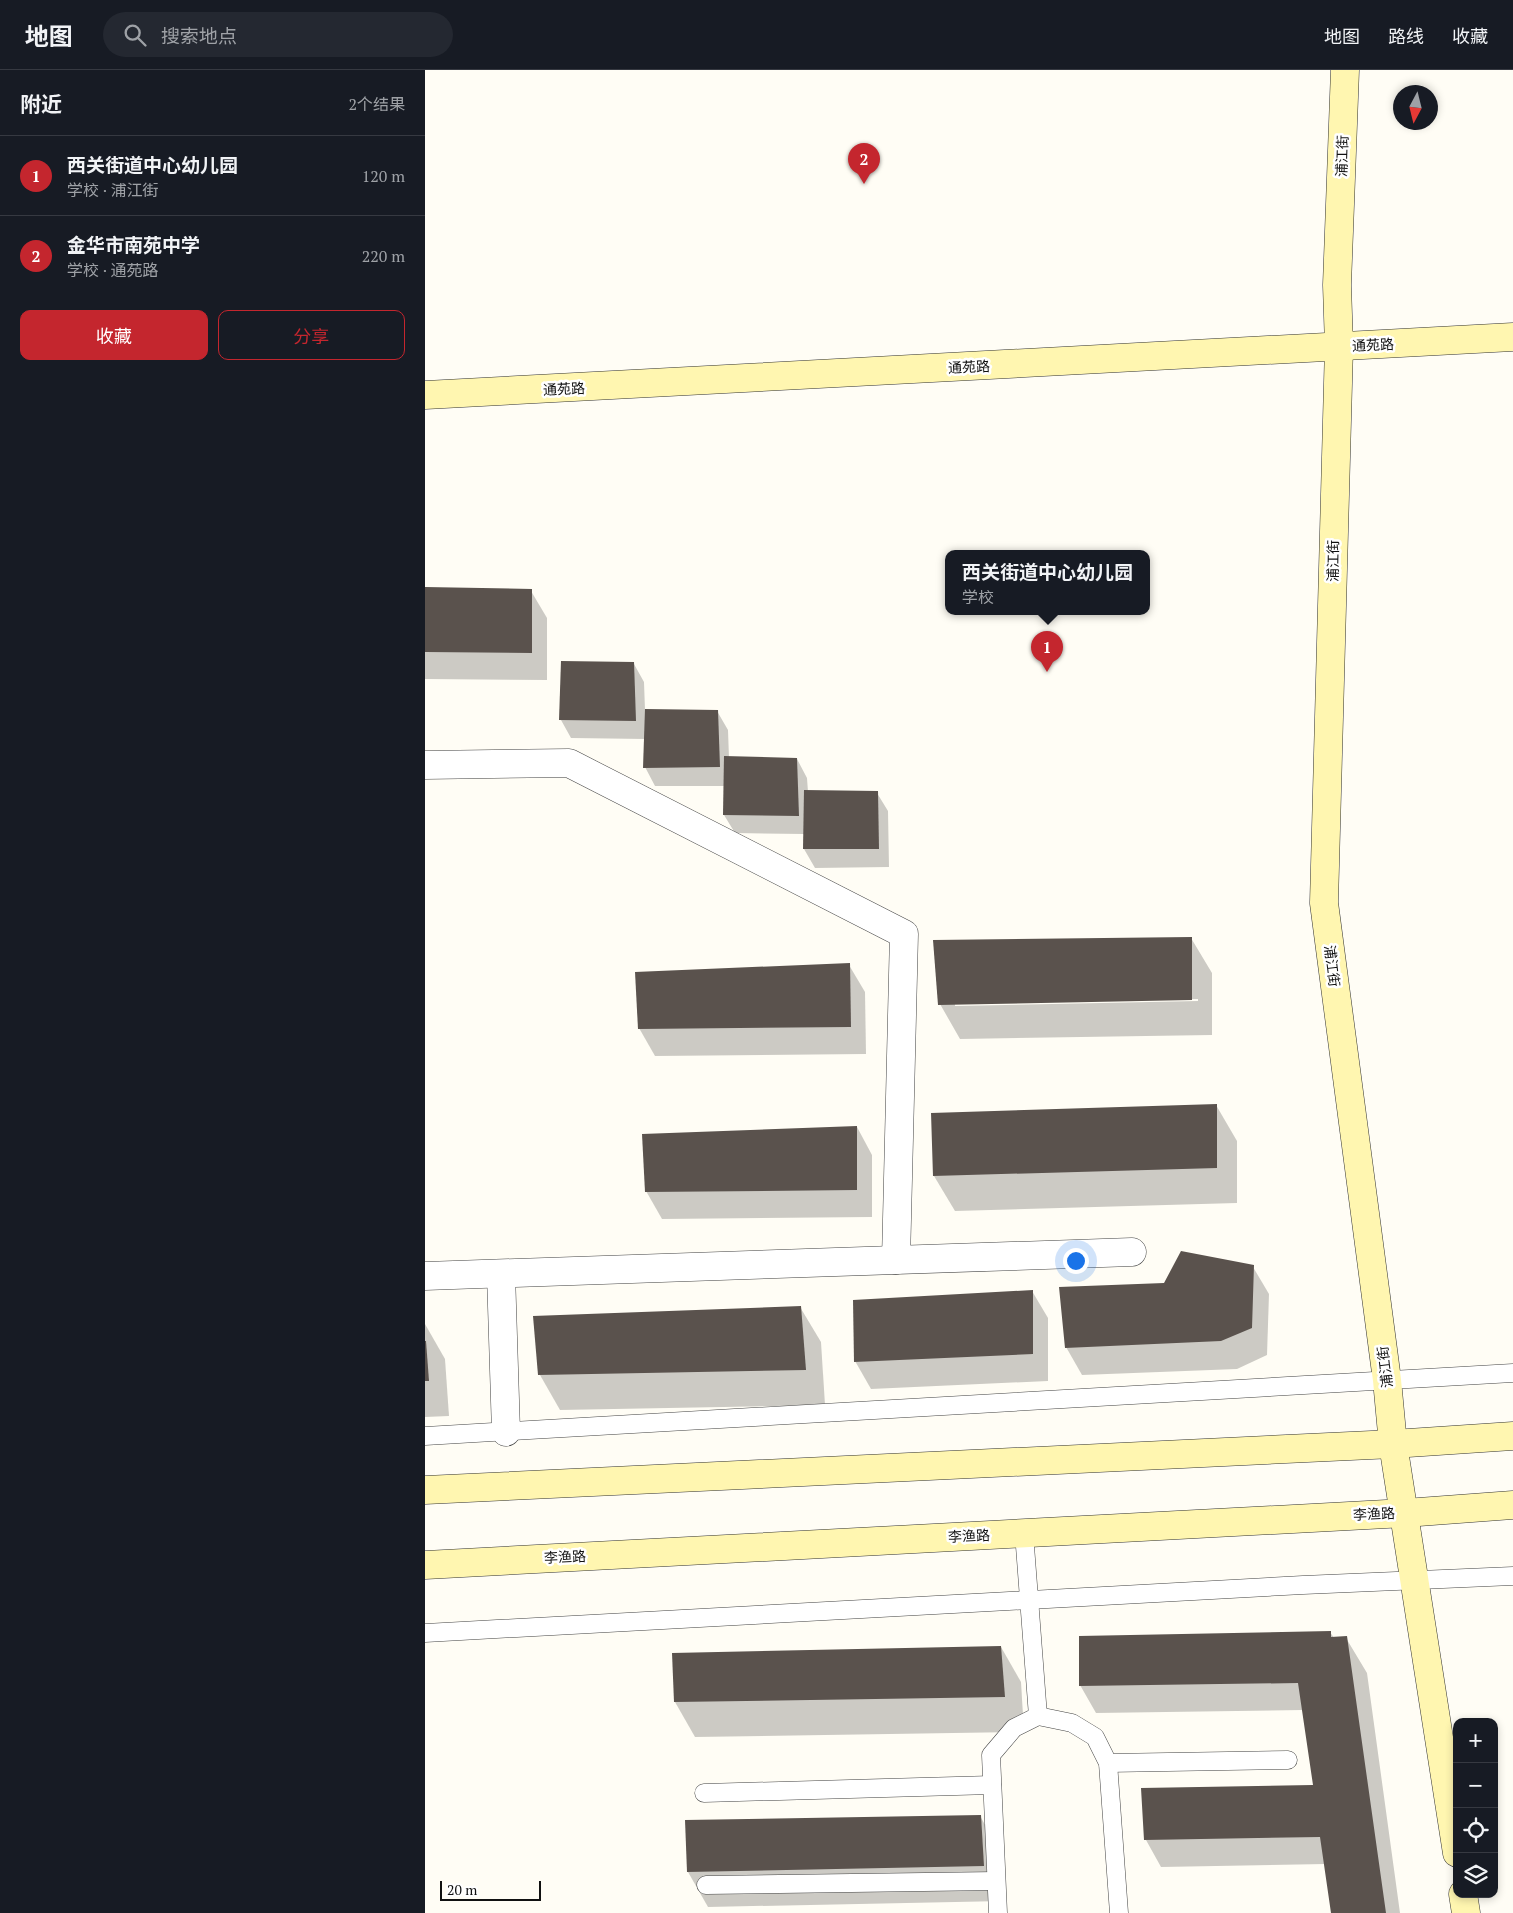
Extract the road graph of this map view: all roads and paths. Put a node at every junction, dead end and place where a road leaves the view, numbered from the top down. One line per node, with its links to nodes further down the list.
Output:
1 (1345, 70): 3 (street, 浦江街)
2 (1513, 337): 3 (street, 通苑路)
3 (1339, 346): 4 (street, 通苑路); 11 (street, 浦江街)
4 (425, 395)
5 (425, 765): 7 (street)
6 (1132, 1252): 7 (street)
7 (896, 1260): 8 (street)
8 (501, 1274): 9 (street); 12 (street)
9 (425, 1276)
10 (1513, 1373): 11 (lane)
11 (1387, 1380): 12 (lane); 15 (street, 浦江街)
12 (506, 1432): 13 (lane)
13 (425, 1436)
14 (1513, 1436): 15 (street)
15 (1393, 1444): 16 (street); 18 (street, 浦江街)
16 (425, 1490)
17 (1513, 1505): 18 (street, 李渔路)
18 (1405, 1513): 19 (street, 李渔路); 22 (street, 浦江街)
19 (1024, 1533): 20 (street, 李渔路); 23 (lane)
20 (425, 1565)
21 (1513, 1576): 22 (lane)
22 (1415, 1581): 23 (lane); 30 (street, 浦江街)
23 (1029, 1600): 24 (lane); 25 (lane)
24 (425, 1633)
25 (1038, 1716): 27 (lane); 28 (lane)
26 (1289, 1760): 27 (lane)
27 (1108, 1763): 35 (lane)
28 (992, 1785): 29 (lane); 31 (lane)
29 (704, 1793)
30 (1453, 1827)
31 (996, 1881): 32 (lane); 34 (lane)
32 (706, 1885)
33 (1464, 1898): 36 (street)
34 (998, 1913)
35 (1119, 1913)
36 (1466, 1913)

